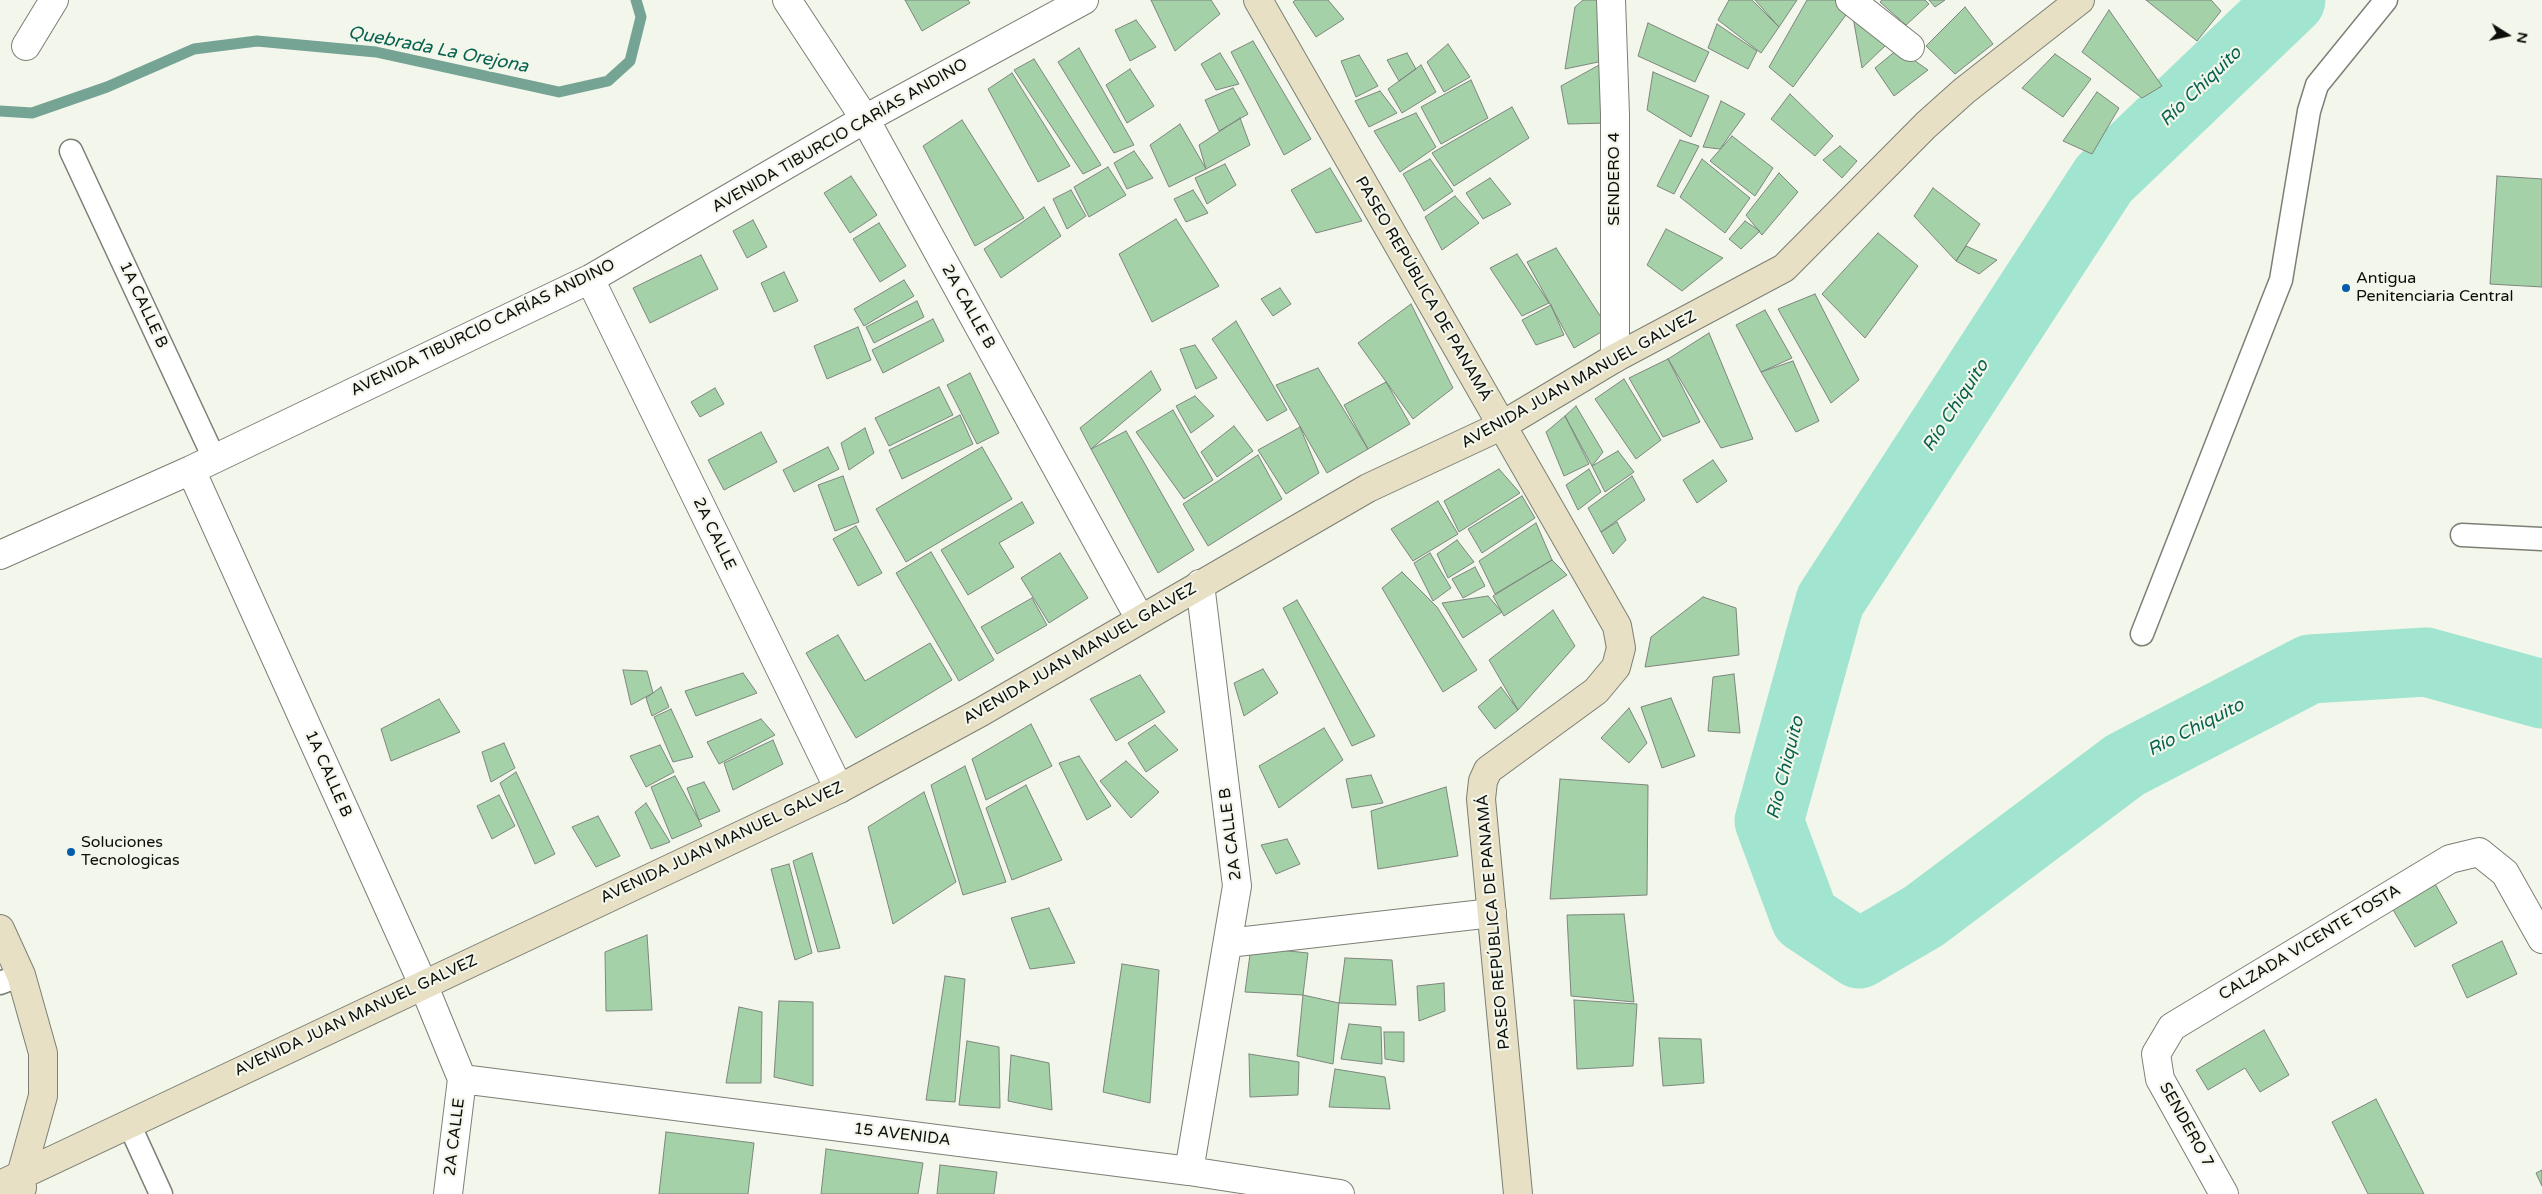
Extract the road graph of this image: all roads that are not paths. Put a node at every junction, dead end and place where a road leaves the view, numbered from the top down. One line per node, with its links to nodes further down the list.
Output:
1 (54, 0): 9 (street)
2 (788, 0): 11 (street, 2A CALLE B)
3 (1084, 0): 11 (street, AVENIDA TIBURCIO CARÍAS ANDINO)
4 (1258, 0): 15 (street, PASEO REPÚBLICA DE PANAMÁ)
5 (1610, 0): 14 (street, SENDERO 4)
6 (1850, 0): 10 (street)
7 (2080, 0): 14 (street, AVENIDA JUAN MANUEL GALVEZ)
8 (2386, 0): 22 (lane)
9 (26, 46)
10 (1910, 46)
11 (865, 120): 13 (street, AVENIDA TIBURCIO CARÍAS ANDINO); 21 (street, 2A CALLE B)
12 (71, 151): 16 (lane, 1A CALLE B)
13 (590, 279): 16 (street, AVENIDA TIBURCIO CARÍAS ANDINO); 23 (street, 2A CALLE)
14 (1615, 358): 15 (street, AVENIDA JUAN MANUEL GALVEZ)
15 (1501, 426): 20 (street, AVENIDA JUAN MANUEL GALVEZ); 24 (street, PASEO REPÚBLICA DE PANAMÁ)
16 (202, 464): 19 (street, AVENIDA TIBURCIO CARÍAS ANDINO); 29 (street, 1A CALLE B)
17 (2462, 535): 18 (lane)
18 (2542, 539)
19 (0, 556)
20 (1200, 584): 21 (street, AVENIDA JUAN MANUEL GALVEZ); 27 (street, 2A CALLE B)
21 (1140, 619): 23 (street, AVENIDA JUAN MANUEL GALVEZ)
22 (2142, 634)
23 (839, 788): 29 (street, AVENIDA JUAN MANUEL GALVEZ)
24 (1492, 913): 27 (street); 38 (street, PASEO REPÚBLICA DE PANAMÁ)
25 (0, 929): 28 (street)
26 (2542, 939): 30 (street, CALZADA VICENTE TOSTA)
27 (1228, 943): 33 (street, 2A CALLE B)
28 (10, 979): 34 (street)
29 (423, 984): 31 (street, 1A CALLE B); 32 (street, AVENIDA JUAN MANUEL GALVEZ)
30 (2156, 1054): 39 (street, SENDERO 7)
31 (462, 1079): 33 (street, 15 AVENIDA); 36 (street, 2A CALLE)
32 (129, 1124): 34 (street, AVENIDA JUAN MANUEL GALVEZ); 35 (lane)
33 (1189, 1171): 37 (street, 15 AVENIDA)
34 (14, 1185)
35 (157, 1193)
36 (448, 1194)
37 (1340, 1194)
38 (1518, 1194)
39 (2224, 1194)

